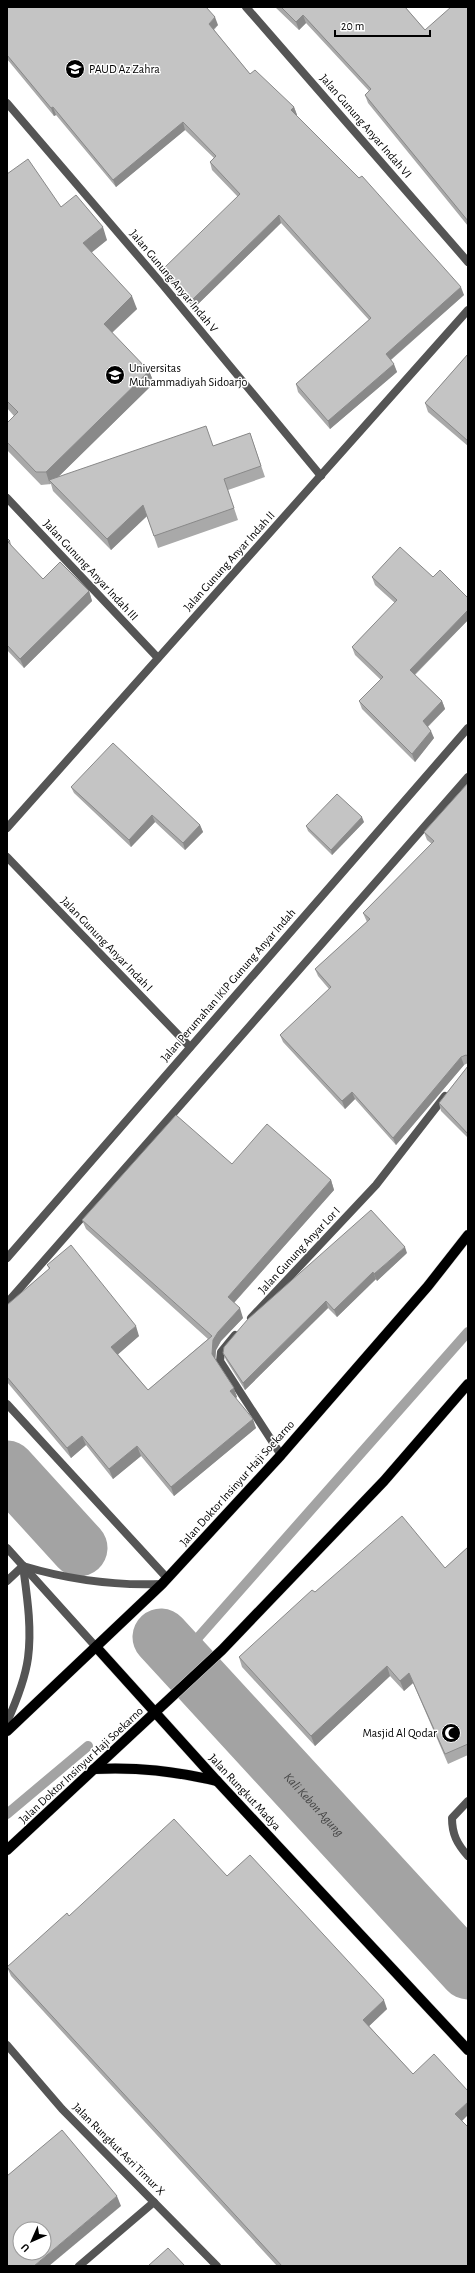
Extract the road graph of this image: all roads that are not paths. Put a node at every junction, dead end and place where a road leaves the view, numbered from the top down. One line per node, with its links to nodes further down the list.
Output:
1 (246, 7): 3 (street, Jalan Gunung Anyar Indah VI)
2 (7, 103): 5 (street, Jalan Gunung Anyar Indah V)
3 (468, 262)
4 (468, 310): 5 (street, Jalan Gunung Anyar Indah II)
5 (321, 476): 7 (street, Jalan Gunung Anyar Indah II)
6 (7, 498): 7 (street, Jalan Gunung Anyar Indah III)
7 (158, 658): 10 (street, Jalan Gunung Anyar Indah II)
8 (468, 728): 12 (street, Jalan Perumahan IKIP Gunung Anyar Indah)
9 (468, 777): 16 (street)
10 (7, 828)
11 (7, 857): 12 (street, Jalan Gunung Anyar Indah I)
12 (190, 1047): 15 (street, Jalan Perumahan IKIP Gunung Anyar Indah)
13 (449, 1092): 19 (street, Jalan Gunung Anyar Lor I)
14 (468, 1235): 19 (main road, Jalan Doktor Insinyur Haji Soekarno)
15 (7, 1258)
16 (7, 1303)
17 (468, 1384): 25 (main road, Jalan Doktor Insinyur Haji Soekarno)
18 (7, 1404): 23 (street)
19 (281, 1455): 23 (main road, Jalan Doktor Insinyur Haji Soekarno)
20 (7, 1548): 21 (street, Jalan Rungkut Madya)
21 (23, 1566): 22 (street); 23 (street); 24 (street, Jalan Rungkut Madya); 26 (street)
22 (7, 1581)
23 (162, 1584): 24 (main road, Jalan Doktor Insinyur Haji Soekarno)
24 (97, 1648): 25 (main road, Jalan Rungkut Madya); 27 (main road, Jalan Doktor Insinyur Haji Soekarno)
25 (156, 1713): 28 (main road, Jalan Doktor Insinyur Haji Soekarno); 29 (main road, Jalan Rungkut Madya)
26 (7, 1722)
27 (7, 1731)
28 (94, 1769): 29 (main road); 31 (main road, Jalan Doktor Insinyur Haji Soekarno)
29 (217, 1781): 34 (main road, Jalan Rungkut Madya)
30 (465, 1804): 32 (street)
31 (7, 1850)
32 (468, 1856)
33 (7, 2045): 35 (street, Jalan Rungkut Asri Timur X)
34 (468, 2050)
35 (154, 2202): 36 (street); 37 (street, Jalan Rungkut Asri Timur X)
36 (79, 2266)
37 (217, 2266)

